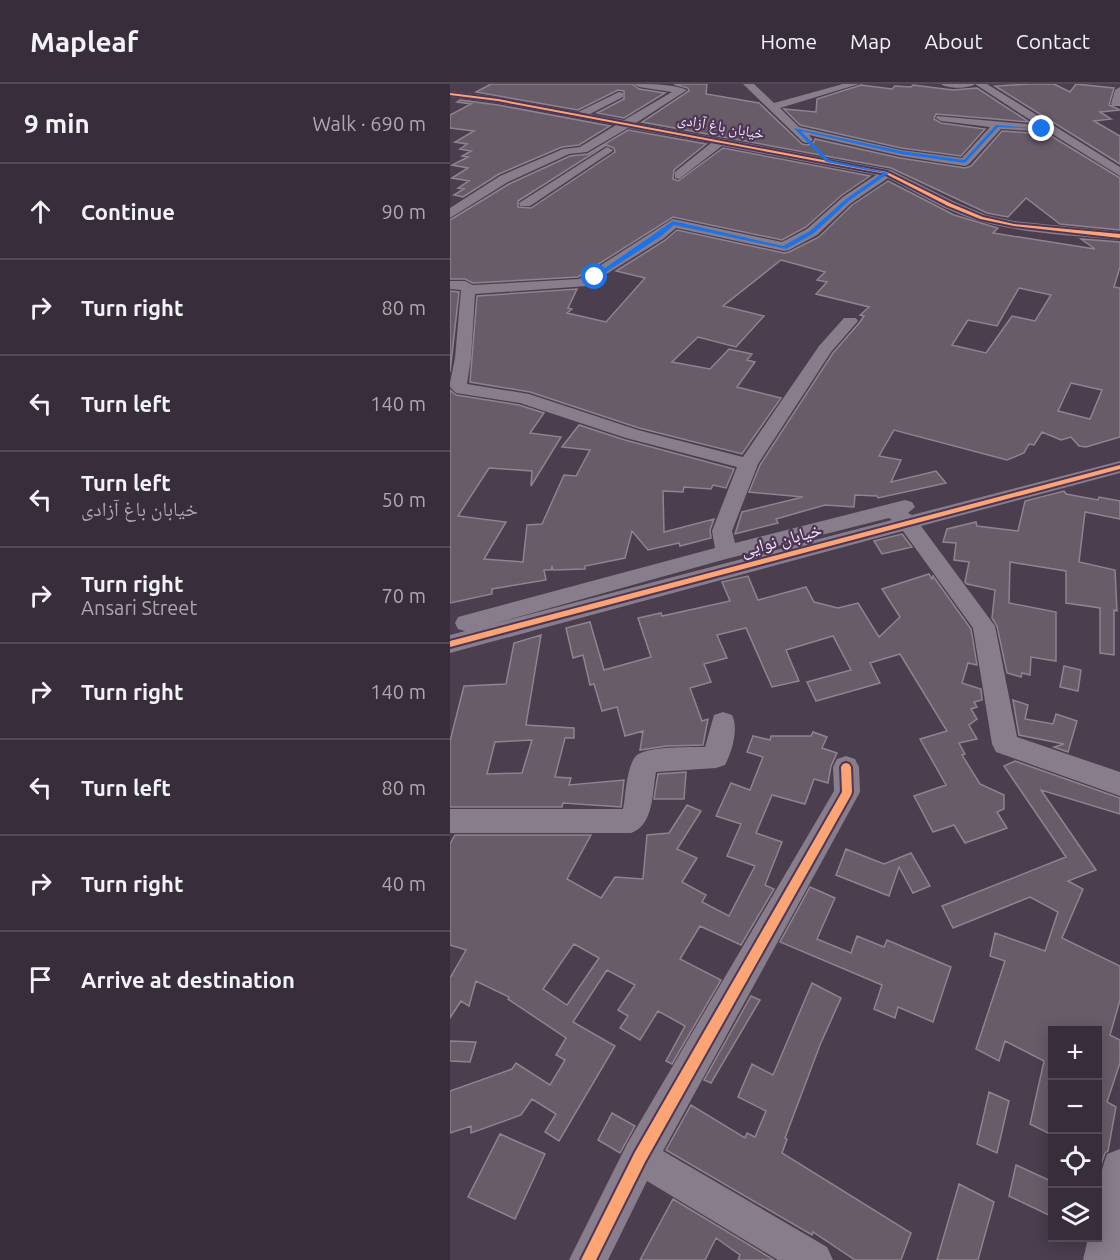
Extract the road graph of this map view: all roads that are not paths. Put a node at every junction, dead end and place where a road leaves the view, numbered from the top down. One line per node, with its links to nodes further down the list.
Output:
1 (639, 84): 16 (street)
2 (748, 84): 13 (street)
3 (854, 84): 13 (street)
4 (946, 84): 5 (street)
5 (970, 84)
6 (980, 84): 20 (street)
7 (511, 90): 11 (street)
8 (1120, 90): 12 (street)
9 (450, 94): 11 (street, خیابان باغ آزادی)
10 (619, 95): 14 (street)
11 (498, 100): 14 (street, خیابان باغ آزادی)
12 (1116, 104)
13 (773, 108): 19 (street)
14 (580, 116): 16 (street, خیابان باغ آزادی)
15 (941, 118): 17 (street)
16 (624, 124): 18 (street, خیابان باغ آزادی); 28 (street)
17 (997, 126): 19 (street); 20 (street)
18 (645, 128): 21 (street, خیابان باغ آزادی); 27 (street)
19 (795, 129): 22 (street)
20 (1053, 129): 23 (street)
21 (721, 141): 22 (street, خیابان باغ آزادی); 26 (street)
22 (828, 161): 25 (street, خیابان باغ آزادی)
23 (1114, 164): 24 (street)
24 (1120, 172)
25 (887, 173): 29 (street, خیابان باغ آزادی); 31 (street)
26 (679, 174)
27 (525, 203)
28 (450, 214)
29 (1120, 236)
30 (450, 285): 31 (street)
31 (468, 290): 34 (street)
32 (850, 321): 34 (street)
33 (1120, 453): 36 (street, خیابان نوایی)
34 (748, 464): 37 (street)
35 (1120, 467): 36 (street, خیابان نوایی)
36 (900, 517): 37 (street, خیابان نوایی); 39 (street, خیابان نوایی); 42 (street)
37 (726, 552): 38 (street, خیابان نوایی)
38 (450, 627)
39 (450, 644)
40 (723, 722): 43 (street)
41 (846, 767): 44 (street)
42 (1120, 784)
43 (450, 821)
44 (640, 1157): 46 (street); 47 (street)
45 (1120, 1167): 48 (street)
46 (588, 1260)
47 (814, 1260)
48 (1102, 1260)

